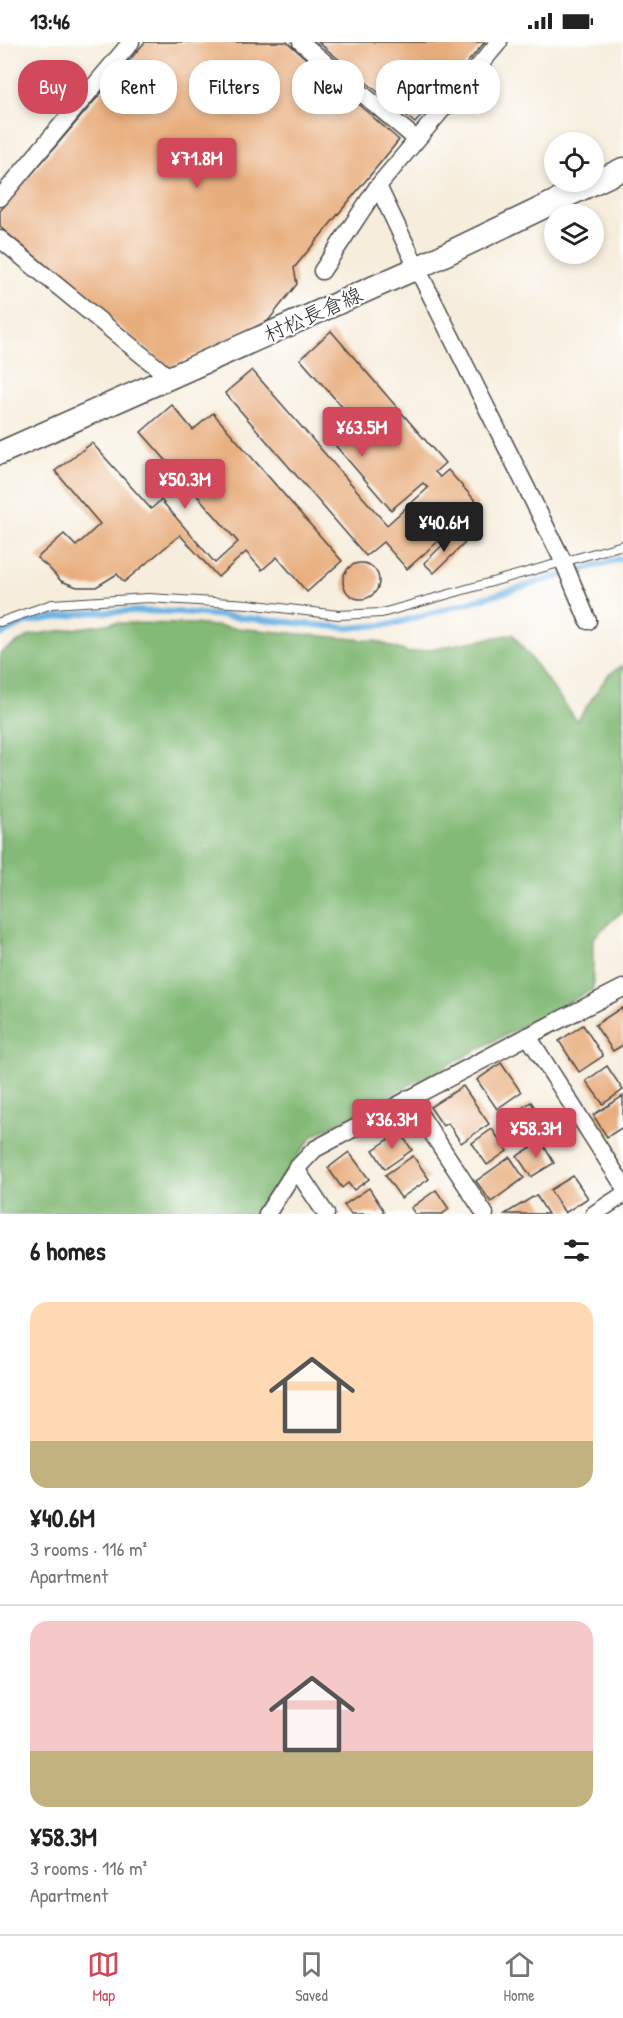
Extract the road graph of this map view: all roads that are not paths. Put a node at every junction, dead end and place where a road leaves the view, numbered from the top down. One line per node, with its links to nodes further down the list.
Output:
1 (131, 42): 7 (street)
2 (301, 42): 4 (street)
3 (499, 42): 4 (street)
4 (416, 140): 6 (street)
5 (623, 169): 9 (main road, 村松長倉線)
6 (378, 186): 9 (street); 10 (street)
7 (0, 198)
8 (0, 239): 11 (street)
9 (417, 268): 11 (main road, 村松長倉線); 14 (street)
10 (322, 271)
11 (170, 378): 12 (main road, 村松長倉線)
12 (0, 453)
13 (623, 545): 14 (lane)
14 (563, 561): 15 (street); 16 (lane)
15 (588, 621)
16 (0, 622)
17 (623, 988): 18 (street)
18 (528, 1036): 19 (street); 21 (street)
19 (409, 1098): 20 (street); 25 (street)
20 (296, 1169): 23 (street); 24 (street)
21 (623, 1185)
22 (623, 1195): 26 (street)
23 (267, 1214)
24 (326, 1214)
25 (485, 1214)
26 (594, 1214)

